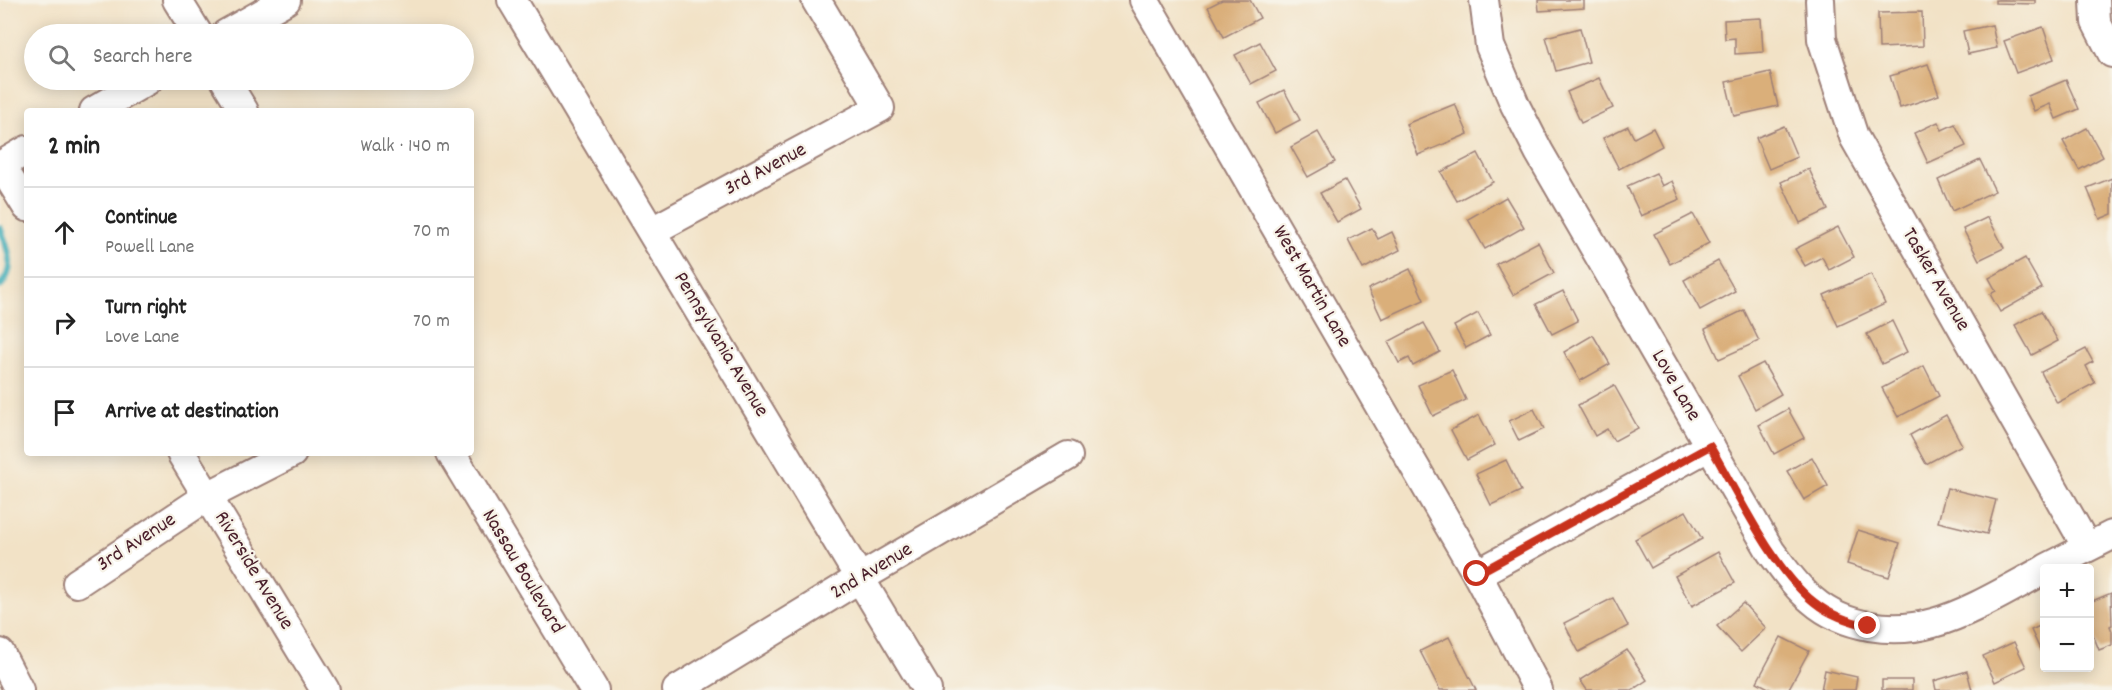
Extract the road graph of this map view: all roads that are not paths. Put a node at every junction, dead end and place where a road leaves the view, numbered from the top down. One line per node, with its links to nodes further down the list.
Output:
1 (177, 0): 9 (street)
2 (286, 0): 10 (street)
3 (512, 0): 19 (street, Pennsylvania Avenue)
4 (816, 0): 19 (street, 3rd Avenue)
5 (1144, 0): 30 (street, West Martin Lane)
6 (1484, 0): 20 (street, Love Lane)
7 (1820, 0): 27 (street, Tasker Avenue)
8 (2095, 0): 11 (street)
9 (192, 24)
10 (244, 24)
11 (2112, 53)
12 (131, 90): 14 (street)
13 (231, 90): 15 (street)
14 (99, 108)
15 (242, 108)
16 (24, 152): 17 (street)
17 (1, 165): 18 (street)
18 (24, 202)
19 (652, 231): 31 (street, Pennsylvania Avenue)
20 (1710, 446): 29 (street, Love Lane); 30 (street)
21 (183, 456): 25 (street, Riverside Avenue)
22 (286, 456): 25 (street, 3rd Avenue)
23 (453, 456): 36 (street, Nassau Boulevard)
24 (1068, 456): 31 (street, 2nd Avenue)
25 (208, 496): 32 (street, 3rd Avenue); 35 (street, Riverside Avenue)
26 (2112, 535): 27 (street, Love Lane)
27 (2087, 547): 28 (street, Love Lane)
28 (2055, 564)
29 (2040, 572)
30 (1477, 574): 39 (street, West Martin Lane)
31 (860, 578): 37 (street, 2nd Avenue); 38 (street, Pennsylvania Avenue)
32 (78, 582)
33 (0, 653): 34 (street)
34 (19, 690)
35 (325, 690)
36 (594, 690)
37 (677, 690)
38 (927, 690)
39 (1538, 690)

